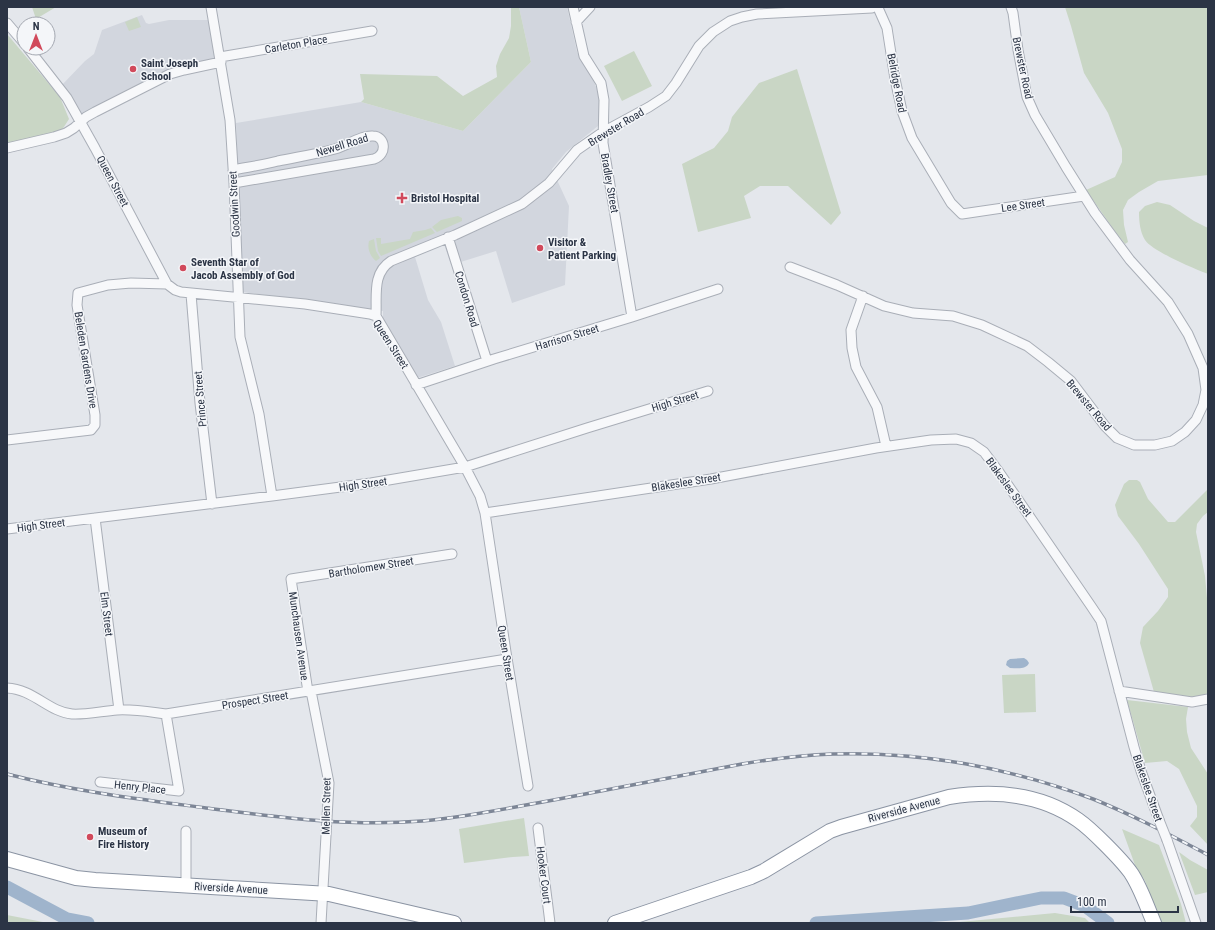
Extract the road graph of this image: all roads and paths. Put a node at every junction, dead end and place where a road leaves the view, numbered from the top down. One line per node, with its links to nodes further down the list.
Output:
1 (211, 7): 11 (street, Goodwin Street)
2 (573, 7): 6 (street, Bradley Street)
3 (590, 7): 6 (street)
4 (1011, 7): 17 (street, Brewster Road)
5 (876, 8): 13 (street, Brewster Road); 18 (street, Belridge Road)
6 (576, 22): 13 (street, Bradley Street)
7 (7, 23): 9 (street)
8 (372, 31): 11 (street, Carleton Place)
9 (16, 34)
10 (35, 56): 12 (street, Queen Street)
11 (220, 60): 12 (street, Carleton Place); 15 (street, Goodwin Street)
12 (80, 122): 14 (street, Carleton Place); 21 (street, Queen Street)
13 (603, 132): 19 (street, Brewster Road); 27 (street, Bradley Street)
14 (7, 148)
15 (233, 170): 16 (street, Goodwin Street); 16 (street, Newell Road)
16 (234, 183): 25 (street, Goodwin Street)
17 (1084, 196): 18 (street, Lee Street); 24 (street, Brewster Road)
18 (962, 214)
19 (448, 237): 26 (street, Brewster Road); 28 (street, Condon Road)
20 (790, 267): 24 (street, Brewster Road)
21 (167, 284): 23 (street, Queen Street); 31 (street, Beleden Gardens Drive)
22 (718, 289): 27 (street, Harrison Street)
23 (191, 294): 25 (street, Queen Street); 35 (street, Prince Street)
24 (863, 296): 32 (street)
25 (238, 297): 26 (street, Queen Street); 34 (street, Goodwin Street)
26 (376, 316): 29 (street, Queen Street)
27 (632, 317): 28 (street, Harrison Street)
28 (487, 361): 29 (street, Harrison Street)
29 (416, 385): 33 (street, Queen Street)
30 (708, 391): 33 (street, High Street)
31 (7, 440)
32 (886, 446): 36 (street, Blakeslee Street); 44 (street, Blakeslee Street)
33 (465, 467): 34 (street, High Street); 36 (street, Queen Street)
34 (272, 496): 35 (street, High Street)
35 (212, 504): 37 (street, High Street)
36 (485, 513): 41 (street, Queen Street)
37 (95, 518): 38 (street, High Street); 46 (street, Elm Street)
38 (7, 527)
39 (452, 554): 40 (street, Bartholomew Street)
40 (291, 580): 43 (street, Munchausen Avenue)
41 (507, 659): 43 (street, Prospect Street); 49 (street, Queen Street)
42 (7, 688): 46 (street, Prospect Street)
43 (309, 691): 47 (street, Prospect Street); 54 (street, Mellen Street)
44 (1118, 691): 45 (street); 60 (street, Blakeslee Street, bridge)
45 (1208, 699)
46 (120, 710): 47 (street, Prospect Street)
47 (166, 714): 48 (street, Henry Place)
48 (100, 782)
49 (528, 786)
50 (538, 828): 57 (street, Hooker Court)
51 (186, 831): 53 (street)
52 (7, 860): 53 (highway, Riverside Avenue)
53 (186, 886): 54 (highway, Riverside Avenue)
54 (322, 893): 55 (street, Mellen Street); 56 (highway, Riverside Avenue)
55 (320, 923)
56 (454, 923)
57 (550, 923)
58 (615, 923): 59 (highway, Riverside Avenue)
59 (1154, 923)
60 (1196, 923)

